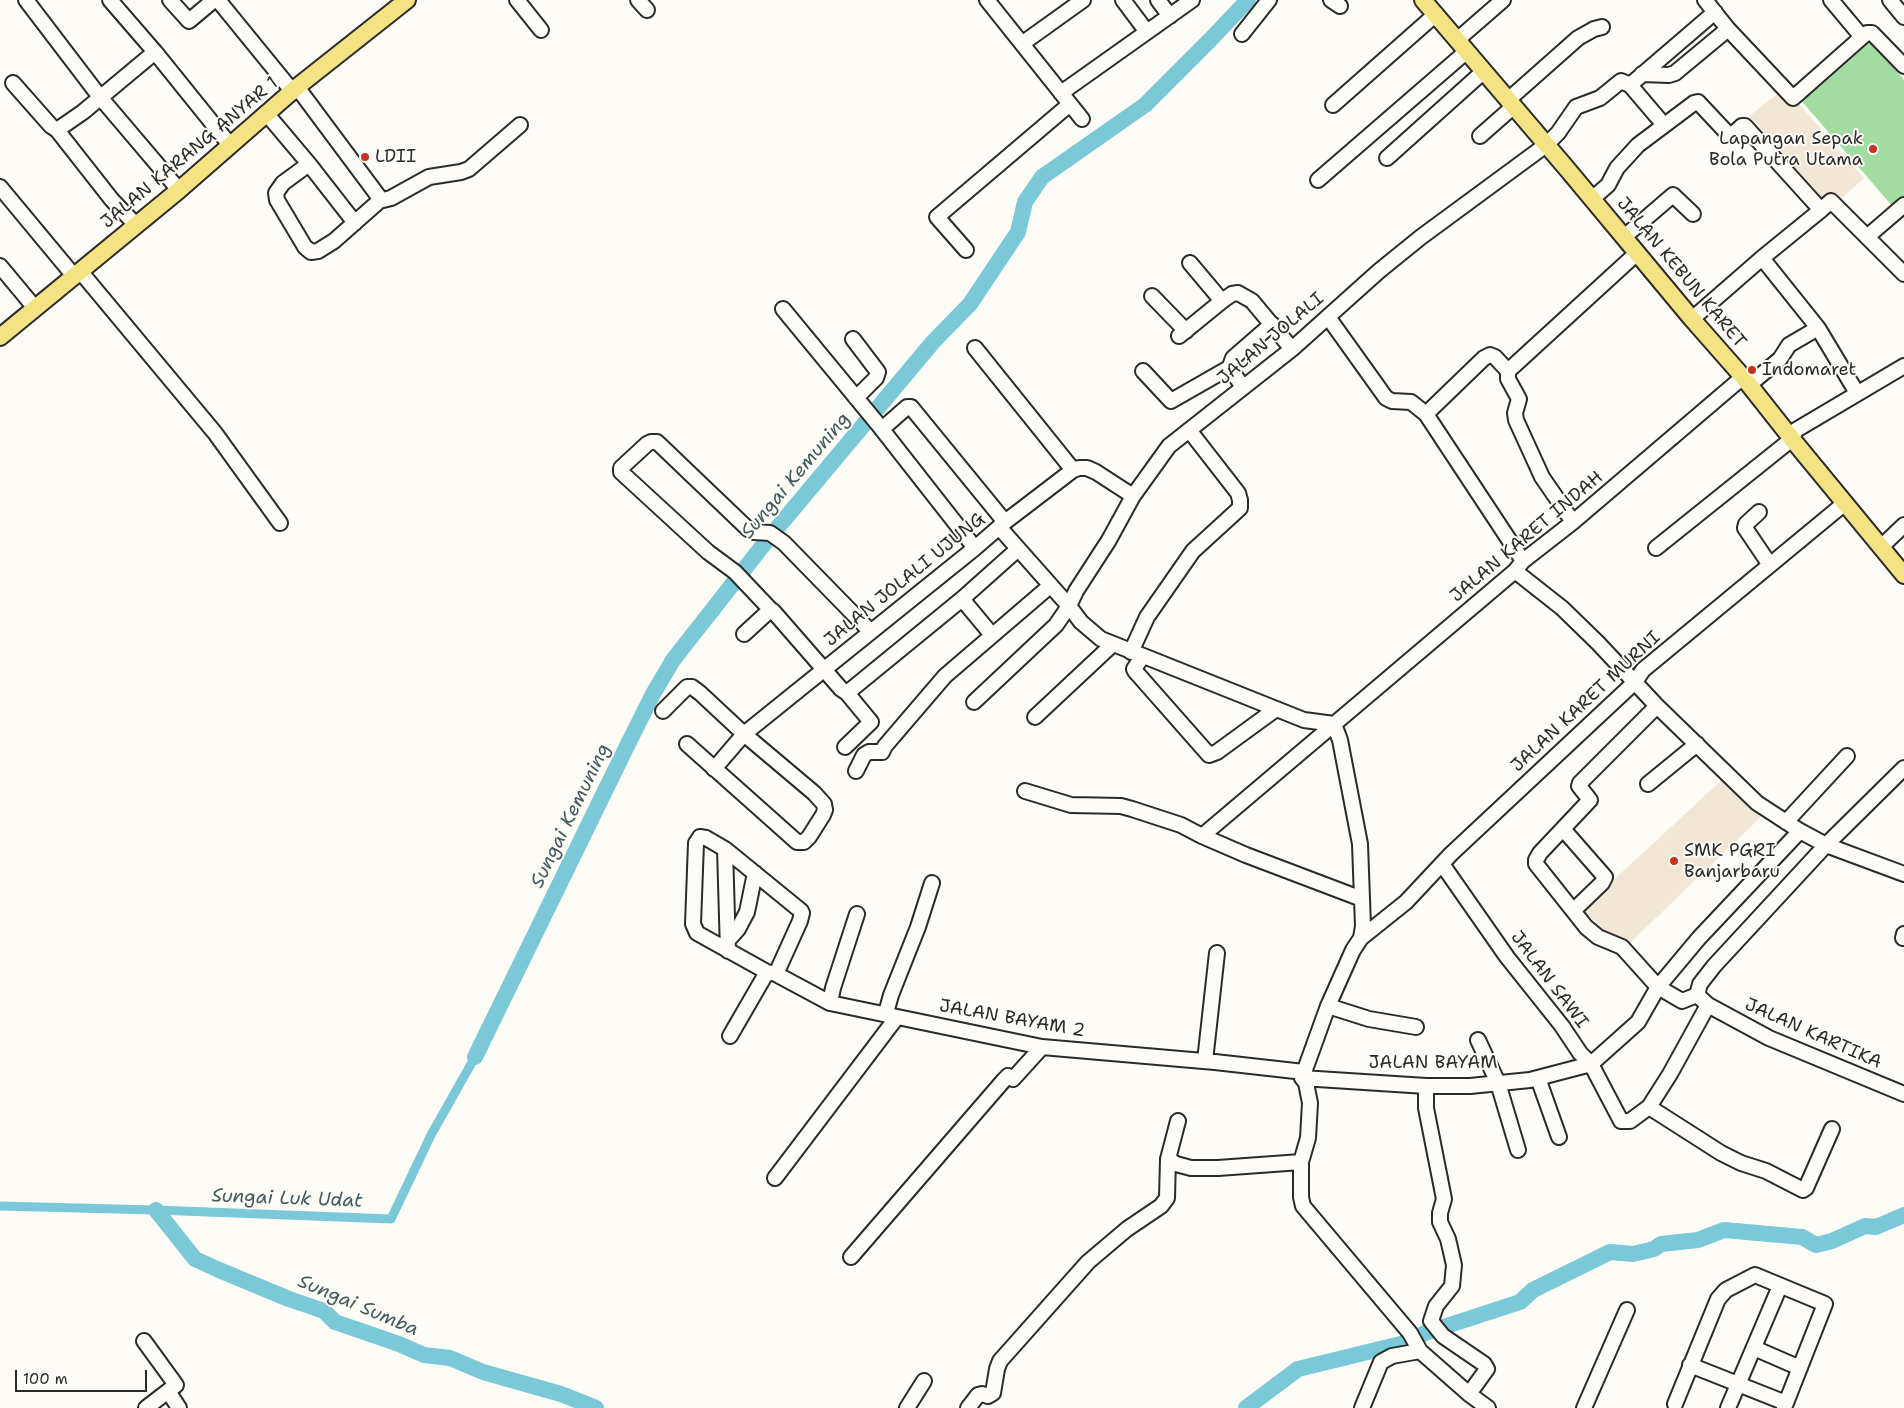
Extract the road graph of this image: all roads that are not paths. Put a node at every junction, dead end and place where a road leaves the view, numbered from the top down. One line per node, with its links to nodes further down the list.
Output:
1 (26, 0): 38 (street)
2 (110, 0): 30 (street)
3 (170, 0): 4 (street)
4 (216, 0): 36 (street)
5 (517, 0): 24 (street)
6 (987, 0): 28 (street)
7 (1084, 0): 28 (street)
8 (1123, 0): 25 (street)
9 (1158, 0): 20 (street)
10 (1192, 0): 20 (street)
11 (1269, 0): 26 (street)
12 (1423, 0): 19 (main road, JALAN KEBUN KARET)
13 (1503, 0): 29 (street)
14 (1705, 0): 18 (street)
15 (1831, 0): 27 (street)
16 (1890, 0): 21 (street)
17 (402, 1): 36 (main road, JALAN KARANG ANYAR 1)
18 (1715, 12): 23 (street); 33 (street)
19 (1436, 14): 29 (main road, JALAN KEBUN KARET); 41 (street)
20 (1170, 16): 25 (street)
21 (1904, 17)
22 (1602, 27): 39 (street)
23 (1728, 28): 27 (street); 33 (street)
24 (541, 30)
25 (1146, 32): 37 (street)
26 (1242, 34)
27 (1862, 37): 31 (street)
28 (1023, 43): 37 (street)
29 (1462, 45): 32 (main road, JALAN KEBUN KARET); 52 (street)
30 (155, 52): 38 (street); 49 (street)
31 (1904, 66)
32 (1484, 71): 39 (main road, JALAN KEBUN KARET); 50 (street)
33 (1642, 74): 35 (street)
34 (13, 83): 46 (street)
35 (1630, 85): 45 (street); 48 (street, JALAN JOLALI)
36 (295, 89): 42 (main road, JALAN KARANG ANYAR 1); 56 (street)
37 (1061, 94): 40 (street)
38 (100, 97): 46 (street); 54 (street)
39 (1511, 103): 47 (street); 48 (main road, JALAN KEBUN KARET)
40 (1070, 104): 43 (street); 64 (street)
41 (1333, 105)
42 (266, 113): 49 (main road, JALAN KARANG ANYAR 1); 51 (street)
43 (1082, 118)
44 (520, 125): 56 (street)
45 (1664, 125): 55 (street); 58 (street)
46 (57, 130): 61 (street)
47 (1480, 136)
48 (1546, 144): 55 (main road, JALAN KEBUN KARET); 75 (street, JALAN JOLALI)
49 (230, 145): 54 (main road, JALAN KARANG ANYAR 1)
50 (1387, 158)
51 (309, 164): 60 (street); 60 (street)
52 (1318, 180)
53 (0, 187): 69 (street)
54 (179, 190): 61 (main road, JALAN KARANG ANYAR 1)
55 (1592, 198): 63 (main road, JALAN KEBUN KARET)
56 (379, 199): 60 (street)
57 (1904, 204): 62 (street)
58 (1821, 210): 62 (street); 66 (street)
59 (1693, 214): 63 (street)
60 (355, 223)
61 (136, 225): 69 (main road, JALAN KARANG ANYAR 1)
62 (1868, 236): 70 (street)
63 (1624, 237): 65 (main road, JALAN KEBUN KARET)
64 (966, 250)
65 (1637, 253): 76 (main road, JALAN KEBUN KARET); 86 (street)
66 (1762, 258): 76 (street); 78 (street)
67 (1190, 263): 72 (street)
68 (0, 266): 73 (street)
69 (77, 273): 73 (main road, JALAN KARANG ANYAR 1); 100 (street)
70 (1904, 274)
71 (1152, 296): 72 (street)
72 (1222, 301): 77 (street)
73 (34, 308): 79 (main road, JALAN KARANG ANYAR 1)
74 (782, 309): 90 (street)
75 (1328, 317): 82 (street, JALAN JOLALI); 91 (street)
76 (1692, 319): 87 (main road, JALAN KEBUN KARET)
77 (1272, 324): 82 (street); 83 (street)
78 (1818, 328): 87 (street, JALAN KARET INDAH); 89 (street)
79 (0, 337)
80 (853, 340): 90 (street)
81 (975, 348): 95 (street)
82 (1292, 349): 88 (street, JALAN JOLALI)
83 (1228, 368): 85 (street); 88 (street)
84 (1903, 368): 89 (street)
85 (1143, 371)
86 (1508, 371): 91 (street); 99 (street)
87 (1746, 381): 94 (main road, JALAN KEBUN KARET); 99 (street, JALAN KARET INDAH)
88 (1243, 388): 93 (street, JALAN JOLALI)
89 (1857, 393): 94 (street)
90 (861, 403): 92 (street)
91 (1426, 414): 108 (street)
92 (880, 426): 101 (street); 104 (street)
93 (1189, 430): 96 (street, JALAN JOLALI); 118 (street)
94 (1792, 439): 97 (main road, JALAN KEBUN KARET); 105 (street)
95 (1073, 470): 96 (street); 101 (street, JALAN JOLALI UJUNG)
96 (1133, 496): 112 (street, JALAN JOLALI)
97 (1845, 503): 103 (main road, JALAN KEBUN KARET); 107 (street, JALAN KARET MURNI)
98 (1759, 512): 107 (street)
99 (1573, 522): 108 (street, JALAN KARET INDAH)
100 (280, 523)
101 (1002, 525): 104 (street, JALAN JOLALI UJUNG); 106 (street)
102 (1904, 525): 103 (street)
103 (1881, 547): 109 (main road, JALAN KEBUN KARET)
104 (976, 548): 114 (street, JALAN JOLALI UJUNG)
105 (1656, 548)
106 (1018, 549): 110 (street); 111 (street)
107 (1770, 565): 120 (street, JALAN KARET MURNI)
108 (1519, 566): 120 (street); 127 (street, JALAN KARET INDAH)
109 (1904, 575)
110 (1050, 586): 112 (street); 116 (street)
111 (962, 599): 116 (street); 121 (street)
112 (1069, 606): 117 (street); 122 (street, JALAN JOLALI)
113 (771, 610): 114 (street); 115 (street); 119 (street)
114 (870, 631): 119 (street, JALAN JOLALI UJUNG)
115 (744, 634)
116 (992, 634): 135 (street)
117 (1112, 644): 118 (street); 126 (street)
118 (1136, 654): 124 (street); 124 (street)
119 (825, 669): 121 (street); 128 (street, JALAN JOLALI UJUNG)
120 (1635, 682): 123 (street); 144 (street, JALAN KARET MURNI)
121 (847, 693): 131 (street)
122 (974, 702)
123 (1658, 706): 130 (street); 139 (street)
124 (1276, 709): 127 (street)
125 (663, 711): 128 (street)
126 (1034, 717)
127 (1334, 724): 141 (street, JALAN KARET INDAH); 148 (street)
128 (744, 734): 134 (street, JALAN JOLALI UJUNG); 134 (street)
129 (687, 744): 134 (street)
130 (1697, 744): 136 (street); 138 (street)
131 (845, 747)
132 (1847, 756): 138 (street)
133 (1904, 768): 142 (street)
134 (714, 769)
135 (856, 771)
136 (1648, 784)
137 (1025, 791): 141 (street)
138 (1786, 822): 140 (street)
139 (1563, 829): 149 (street); 149 (street)
140 (1800, 832): 142 (street); 155 (street)
141 (1202, 836): 148 (street)
142 (1826, 845): 146 (street); 156 (street)
143 (725, 849): 145 (street); 152 (street); 152 (street, JALAN BAYAM 2)
144 (1442, 864): 151 (street, JALAN KARET MURNI); 166 (street, JALAN SAWI)
145 (756, 873): 152 (street); 154 (street)
146 (1904, 874)
147 (932, 883): 160 (street)
148 (1362, 898): 151 (street)
149 (1574, 910): 155 (street)
150 (857, 914): 157 (street)
151 (1361, 938): 159 (street)
152 (729, 945): 154 (street, JALAN BAYAM 2)
153 (1217, 953): 165 (street)
154 (772, 973): 157 (street, JALAN BAYAM 2); 162 (street)
155 (1658, 987): 156 (street); 166 (street)
156 (1697, 995): 158 (street, JALAN KARTIKA)
157 (830, 1003): 160 (street, JALAN BAYAM 2)
158 (1708, 1005): 171 (street, JALAN KARTIKA); 172 (street)
159 (1328, 1006): 161 (street); 167 (street)
160 (892, 1015): 164 (street, JALAN BAYAM 2); 179 (street)
161 (1416, 1027)
162 (730, 1036)
163 (1478, 1040): 169 (street)
164 (1042, 1047): 165 (street, JALAN BAYAM 2); 180 (street)
165 (1205, 1061): 167 (street, JALAN BAYAM 2)
166 (1591, 1064): 168 (street, JALAN BAYAM); 172 (street, JALAN SAWI)
167 (1303, 1075): 170 (street, JALAN BAYAM); 178 (street)
168 (1538, 1078): 169 (street, JALAN BAYAM); 175 (street)
169 (1498, 1083): 170 (street, JALAN BAYAM); 176 (street)
170 (1426, 1086): 191 (street)
171 (1904, 1094)
172 (1649, 1107): 174 (street)
173 (1178, 1121): 177 (street)
174 (1832, 1129)
175 (1559, 1137)
176 (1518, 1150)
177 (1168, 1159): 178 (street); 197 (street)
178 (1301, 1162): 185 (street)
179 (774, 1178)
180 (851, 1257)
181 (1780, 1286): 184 (street); 186 (street); 187 (street)
182 (1628, 1310): 200 (street)
183 (144, 1341): 190 (street)
184 (1754, 1348): 187 (street); 189 (street)
185 (1419, 1349): 191 (street); 198 (street)
186 (1690, 1365): 189 (street); 193 (street)
187 (1800, 1368): 192 (street)
188 (924, 1381): 196 (street)
189 (1738, 1385): 192 (street); 201 (street)
190 (168, 1391): 194 (street); 195 (street)
191 (1469, 1394): 199 (street)
192 (1785, 1406)
193 (1678, 1407)
194 (146, 1408)
195 (179, 1408)
196 (907, 1408)
197 (968, 1408)
198 (1362, 1408)
199 (1488, 1408)
200 (1584, 1408)
201 (1728, 1408)

